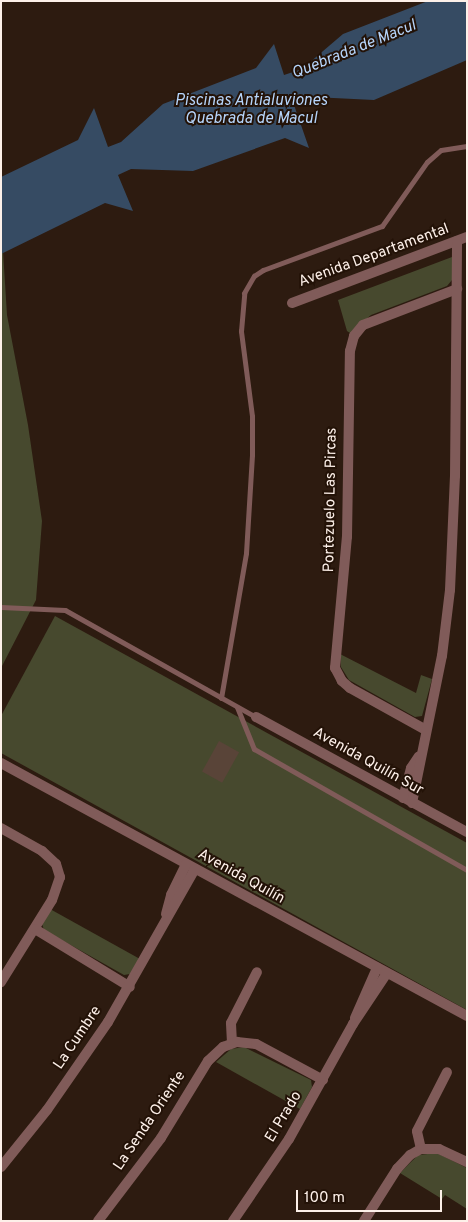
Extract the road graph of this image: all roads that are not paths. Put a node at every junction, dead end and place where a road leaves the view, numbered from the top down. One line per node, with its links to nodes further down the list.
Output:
1 (467, 146): 6 (lane)
2 (462, 239): 3 (street); 4 (street, Avenida Departamental)
3 (457, 289): 9 (street); 9 (street, Portezuelo Las Pircas)
4 (292, 303)
5 (1, 607): 6 (lane)
6 (221, 698): 7 (lane)
7 (237, 707): 8 (lane); 15 (lane)
8 (256, 717): 11 (street, Avenida Quilín Sur)
9 (426, 730): 11 (street)
10 (1, 762): 14 (street, Avenida Quilín)
11 (407, 801): 13 (street, Avenida Quilín Sur)
12 (1, 828): 16 (street)
13 (467, 832)
14 (190, 866): 17 (street, Avenida Quilín); 21 (street, La Cumbre)
15 (467, 870)
16 (35, 930): 20 (street); 21 (street)
17 (377, 968): 19 (street, Avenida Quilín); 23 (street, El Prado)
18 (257, 972): 24 (street)
19 (387, 973): 22 (street, Avenida Quilín); 23 (street, El Prado)
20 (1, 982)
21 (130, 987): 29 (street, La Cumbre)
22 (467, 1016)
23 (354, 1024): 26 (street, El Prado)
24 (232, 1043): 26 (street); 30 (street, La Senda Oriente)
25 (447, 1072): 27 (street)
26 (323, 1080): 31 (street, El Prado)
27 (421, 1149): 28 (street); 32 (street)
28 (467, 1162)
29 (1, 1167)
30 (98, 1221)
31 (232, 1221)
32 (364, 1221)

